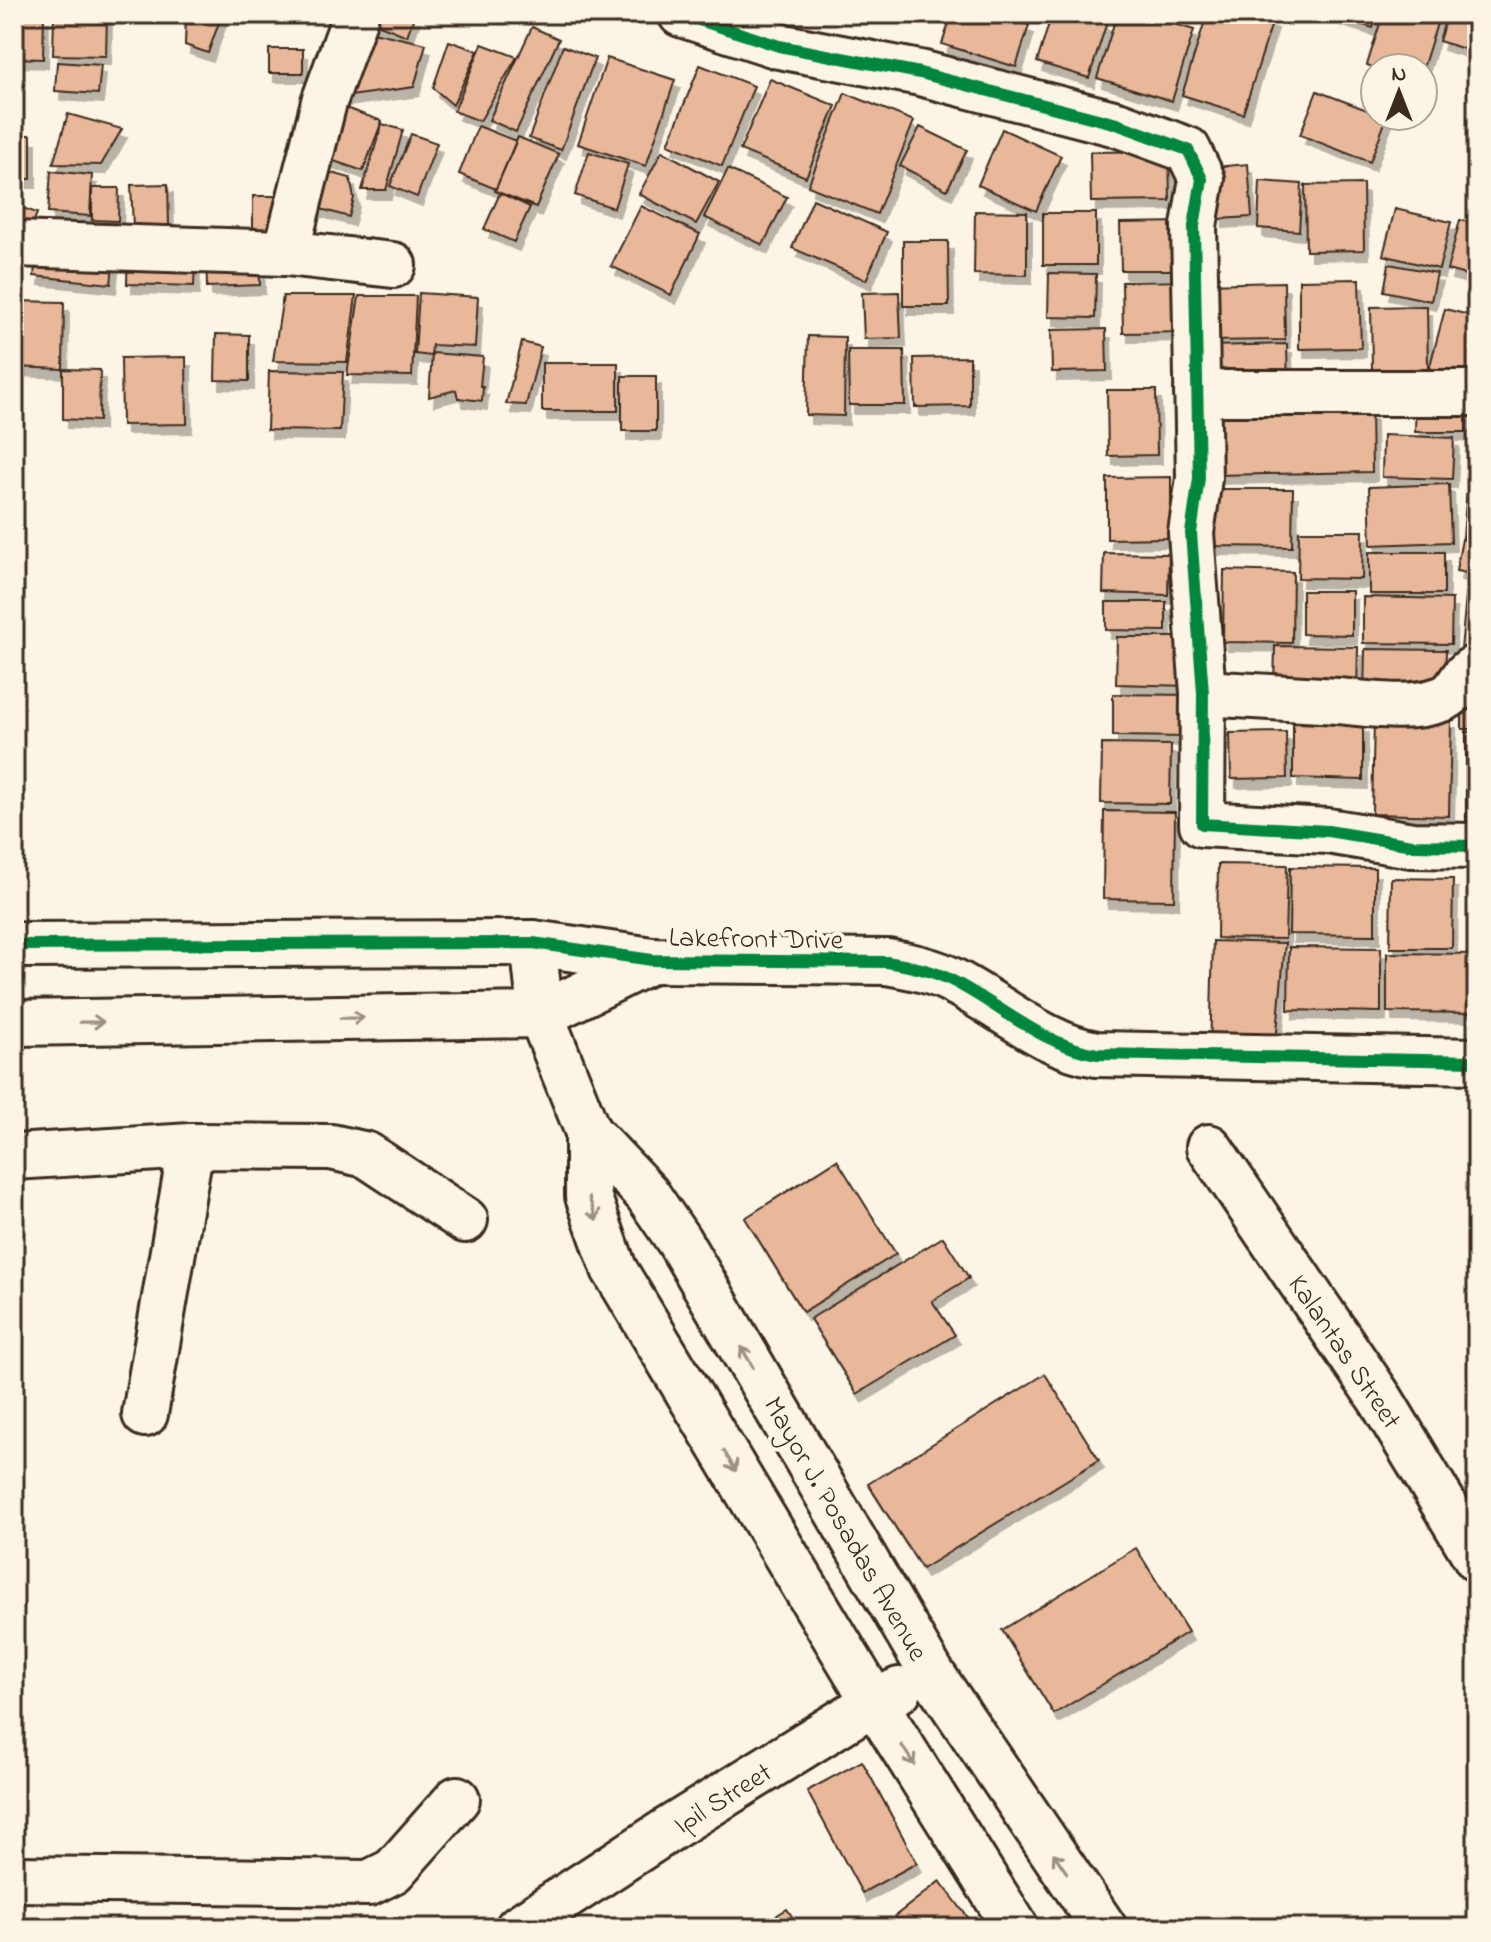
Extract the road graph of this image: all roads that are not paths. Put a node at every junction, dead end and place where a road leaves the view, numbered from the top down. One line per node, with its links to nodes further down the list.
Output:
1 (356, 14): 4 (street)
2 (681, 14): 6 (street)
3 (14, 244): 4 (street)
4 (286, 253): 5 (street)
5 (393, 265)
6 (1197, 393): 7 (street); 9 (street)
7 (1477, 393)
8 (1477, 667): 9 (street)
9 (1203, 693): 10 (street)
10 (1477, 846)
11 (533, 943): 12 (street, Lakefront Drive); 13 (street, Lakefront Drive); 14 (street, Mayor J. Posadas Avenue)
12 (14, 945)
13 (652, 960): 14 (street, Lakefront Drive); 16 (street, Lakefront Drive)
14 (541, 1015): 15 (street, Lakefront Drive, one-way to 14); 17 (street, Mayor J. Posadas Avenue)
15 (14, 1023)
16 (1477, 1061)
17 (588, 1132): 24 (street, Mayor J. Posadas Avenue, one-way to 17); 25 (street, Mayor J. Posadas Avenue, one-way to 25)
18 (191, 1146): 20 (street); 21 (street); 22 (street)
19 (1209, 1147): 23 (street, Kalantas Street)
20 (14, 1157)
21 (465, 1220)
22 (145, 1414)
23 (1477, 1559)
24 (932, 1674): 25 (street, Ipil Street); 30 (street, Mayor J. Posadas Avenue, one-way to 24)
25 (874, 1702): 28 (street, Ipil Street); 29 (street, Mayor J. Posadas Avenue, one-way to 29)
26 (457, 1799): 27 (street)
27 (14, 1879)
28 (518, 1928)
29 (1016, 1928)
30 (1104, 1928)

